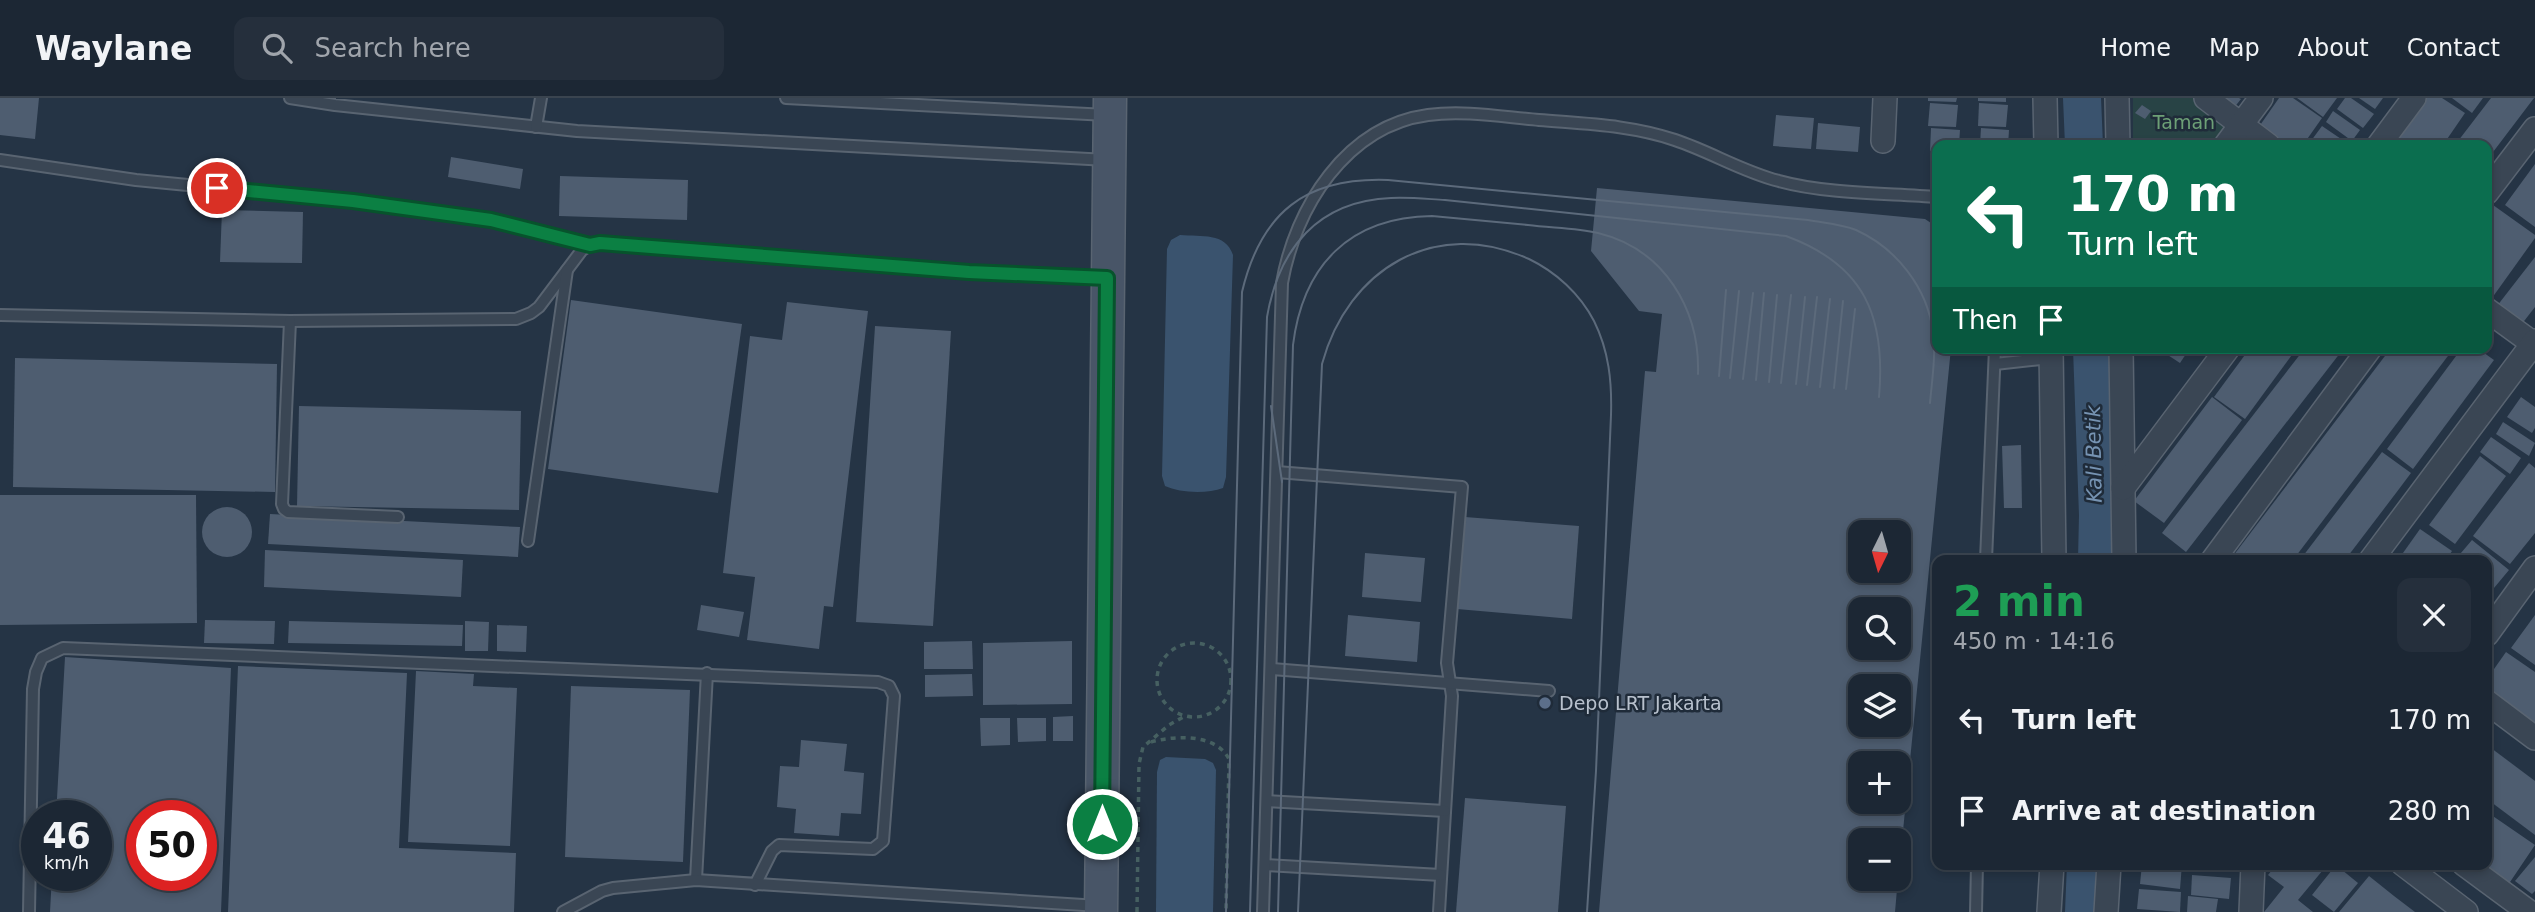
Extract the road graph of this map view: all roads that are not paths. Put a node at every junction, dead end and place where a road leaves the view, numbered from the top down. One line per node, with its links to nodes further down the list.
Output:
1 (290, 98): 10 (lane)
2 (541, 98): 13 (lane)
3 (786, 98): 11 (lane)
4 (1885, 98): 20 (street)
5 (2045, 98): 15 (street)
6 (2117, 98): 16 (street)
7 (2206, 98): 12 (street)
8 (2261, 98): 12 (street)
9 (2414, 98): 19 (street)
10 (336, 102): 13 (lane)
11 (1110, 107): 22 (main road)
12 (2241, 124): 17 (street); 18 (street)
13 (536, 127): 22 (lane)
14 (2535, 129): 23 (street)
15 (2046, 140)
16 (2118, 140)
17 (2230, 140)
18 (2262, 140)
19 (2383, 140)
20 (1883, 141)
21 (0, 160): 25 (lane)
22 (1109, 160): 27 (main road)
23 (2492, 185)
24 (1932, 197): 39 (lane)
25 (590, 245): 26 (lane); 27 (lane)
26 (568, 267): 30 (lane); 42 (lane)
27 (1107, 278): 68 (main road)
28 (2492, 314): 31 (street)
29 (0, 315): 30 (lane)
30 (290, 321): 41 (lane)
31 (2534, 343): 47 (street)
32 (1995, 354): 38 (lane)
33 (2046, 354): 38 (lane)
34 (2051, 354): 44 (street)
35 (2121, 354): 40 (street)
36 (2224, 354): 40 (street)
37 (2366, 354): 46 (street)
38 (1995, 364): 43 (lane)
39 (1277, 472): 50 (lane); 52 (lane)
40 (2123, 488): 45 (street)
41 (398, 517)
42 (528, 541)
43 (1986, 555)
44 (2054, 555)
45 (2124, 555)
46 (2217, 555)
47 (2375, 555)
48 (2535, 568): 49 (street)
49 (2492, 627)
50 (1272, 669): 52 (lane); 56 (lane)
51 (707, 673): 66 (lane); 67 (lane); 69 (lane)
52 (1450, 683): 53 (lane); 57 (lane)
53 (1549, 691)
54 (2492, 706): 55 (street)
55 (2535, 738)
56 (1268, 801): 57 (lane); 58 (lane)
57 (1445, 811): 65 (lane)
58 (1265, 865): 65 (lane); 71 (lane)
59 (1977, 870): 73 (lane)
60 (2052, 870): 74 (street)
61 (2109, 870): 75 (street)
62 (2253, 870): 76 (street)
63 (2411, 870): 77 (street)
64 (2472, 870): 78 (street)
65 (1441, 875): 72 (lane)
66 (696, 880): 67 (lane); 70 (lane)
67 (755, 886): 68 (lane)
68 (1101, 909)
69 (29, 912)
70 (563, 912)
71 (1263, 912)
72 (1439, 912)
73 (1976, 912)
74 (2049, 912)
75 (2106, 912)
76 (2251, 912)
77 (2466, 912)
78 (2529, 912)

